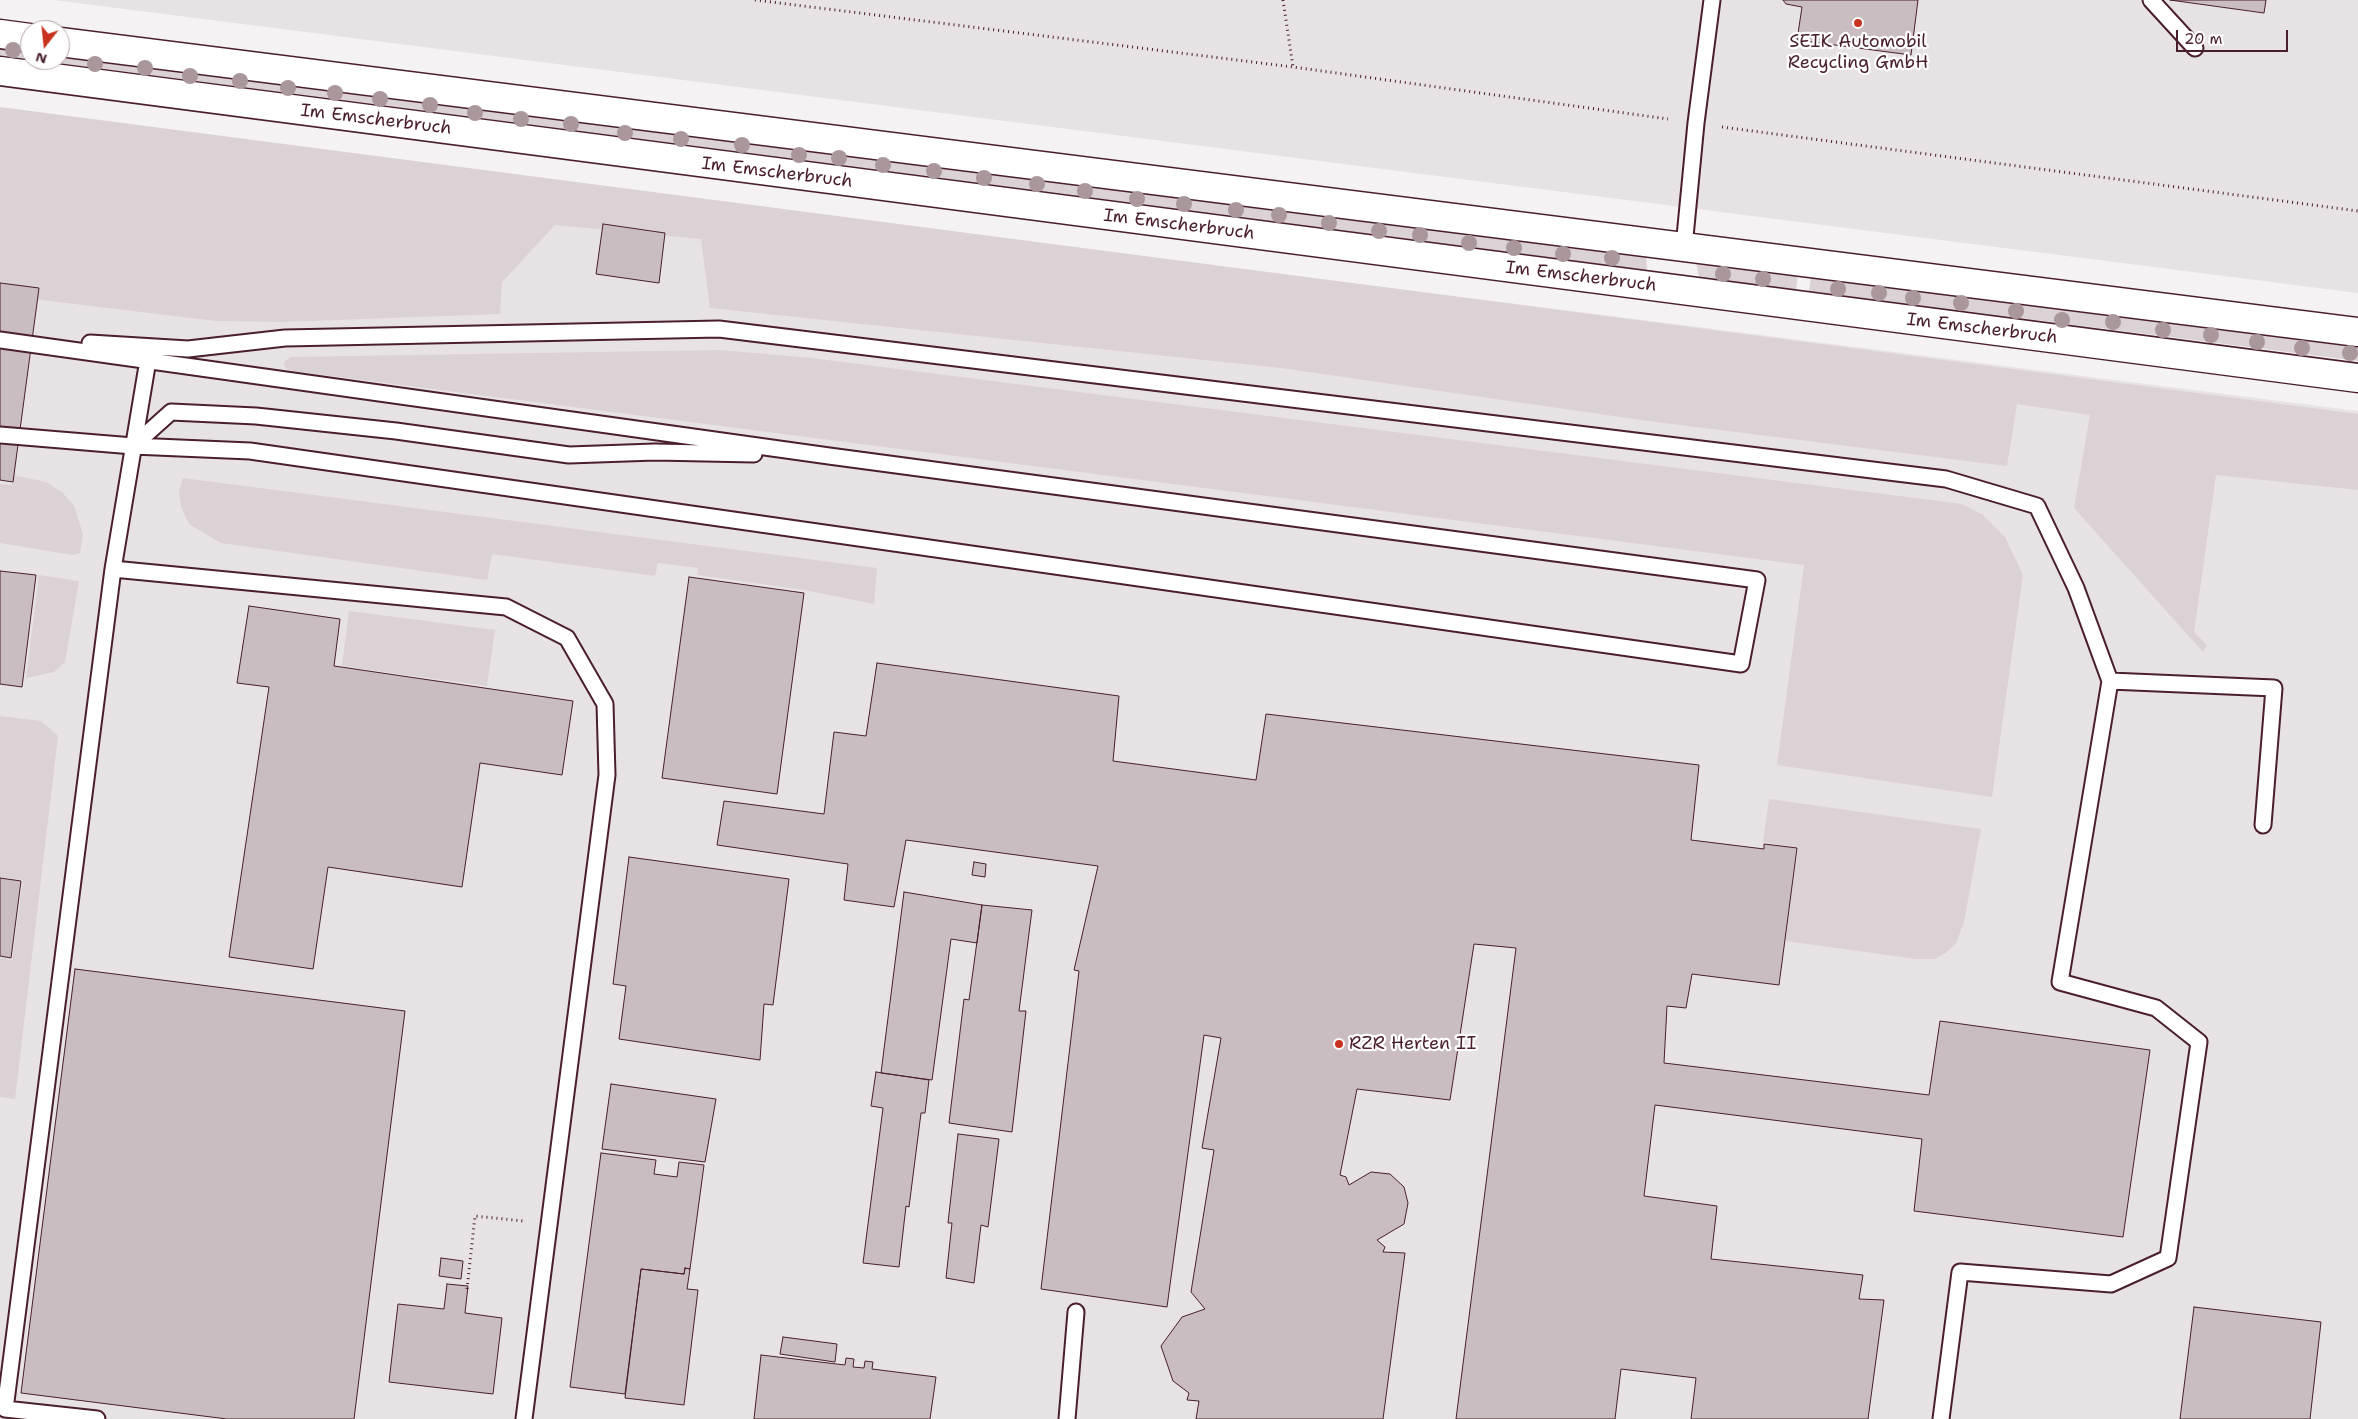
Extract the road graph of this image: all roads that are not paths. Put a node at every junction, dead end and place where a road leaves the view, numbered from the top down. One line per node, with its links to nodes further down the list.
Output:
1 (1712, 0): 8 (lane)
2 (2151, 0): 6 (lane)
3 (0, 34): 4 (main road)
4 (20, 37)
5 (70, 43): 8 (main road)
6 (2195, 48)
7 (0, 71): 12 (main road, Im Emscherbruch)
8 (1684, 247): 9 (main road)
9 (2358, 332)
10 (0, 339): 11 (lane); 17 (lane)
11 (148, 360): 14 (lane); 15 (lane)
12 (2358, 378)
13 (0, 435): 14 (lane)
14 (133, 446): 15 (lane); 15 (lane); 16 (lane)
15 (829, 456)
16 (113, 569): 20 (lane); 21 (lane)
17 (2110, 681): 18 (lane); 23 (lane)
18 (2263, 825)
19 (1076, 1312): 22 (lane)
20 (97, 1419)
21 (524, 1419)
22 (1067, 1419)
23 (1941, 1419)

